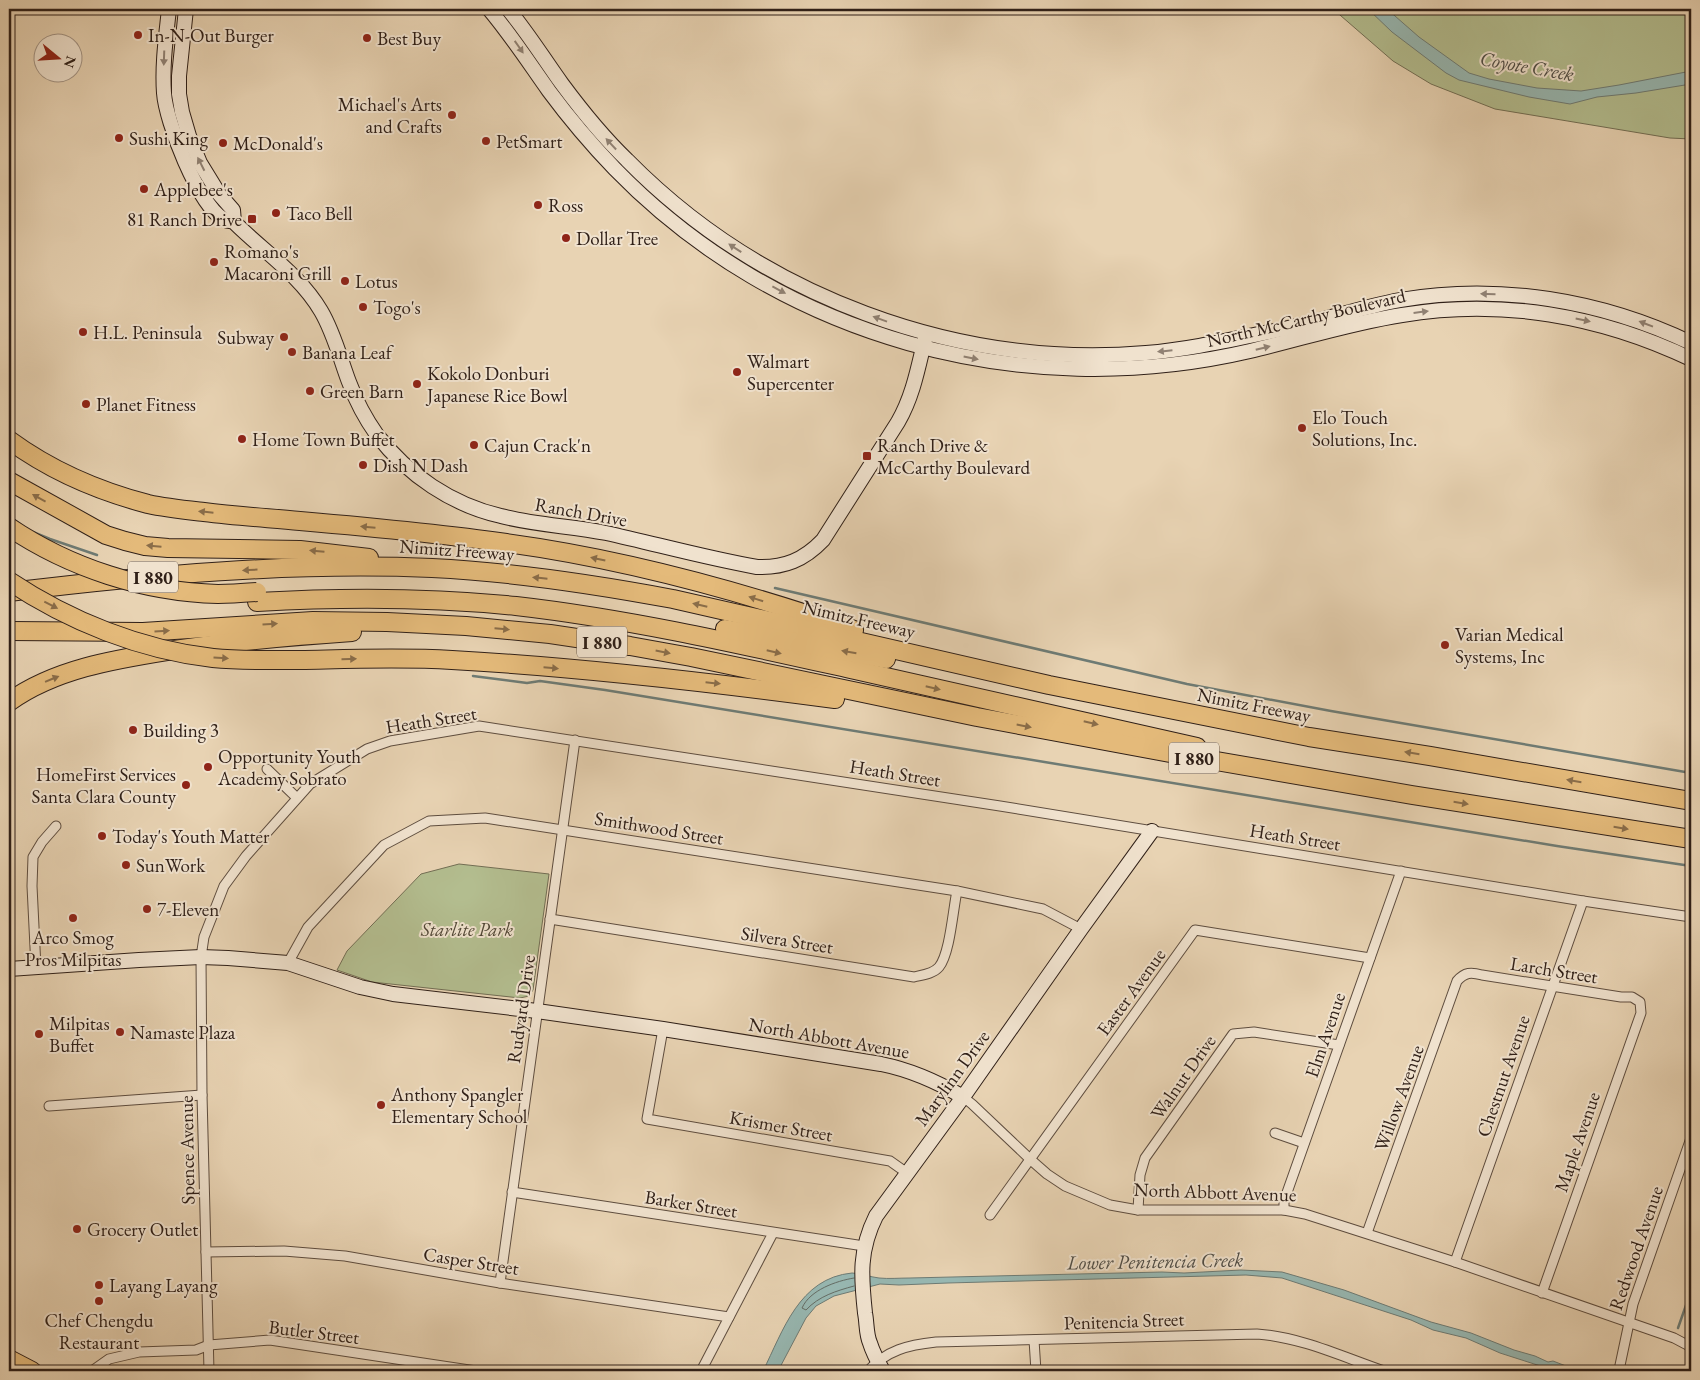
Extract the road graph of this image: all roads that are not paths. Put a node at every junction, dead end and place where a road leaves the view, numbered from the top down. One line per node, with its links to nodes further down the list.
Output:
1 (169, 9): 5 (street, Ranch Drive, one-way to 5)
2 (186, 9): 5 (street, Ranch Drive, one-way to 2)
3 (489, 9): 8 (street, North McCarthy Boulevard, one-way to 8)
4 (508, 9): 6 (street, North McCarthy Boulevard, one-way to 4)
5 (234, 222): 8 (street, Ranch Drive)
6 (927, 334): 7 (street, North McCarthy Boulevard, one-way to 6); 8 (street, Ranch Drive)
7 (1691, 343)
8 (923, 348): 9 (street, North McCarthy Boulevard, one-way to 9)
9 (1691, 360)
10 (9, 440): 20 (highway, one-way to 10)
11 (9, 481): 14 (highway, one-way to 11)
12 (9, 527): 17 (highway, bridge)
13 (9, 538): 17 (highway)
14 (434, 568): 16 (highway, Nimitz Freeway / I 880, one-way to 16); 20 (highway, Nimitz Freeway / I 880, one-way to 14)
15 (9, 580): 22 (highway, one-way to 22, bridge)
16 (9, 592)
17 (257, 597): 23 (highway, one-way to 17); 26 (highway, one-way to 26)
18 (466, 626): 19 (highway, I 880, one-way to 18); 21 (highway, one-way to 18); 22 (highway, I 880, one-way to 22)
19 (9, 631)
20 (935, 658): 23 (highway, Nimitz Freeway / I 880)
21 (9, 702)
22 (976, 718): 26 (highway, I 880, one-way to 26)
23 (1309, 737): 28 (highway, Nimitz Freeway / I 880, one-way to 23)
24 (575, 740): 27 (street, Heath Street); 30 (street, Rudyard Drive); 31 (street, Heath Street)
25 (267, 769): 27 (street)
26 (1412, 795): 32 (highway, I 880, one-way to 32)
27 (297, 798): 39 (street, Heath Street)
28 (1691, 801)
29 (56, 826): 42 (street)
30 (562, 829): 34 (street, Smithwood Street); 37 (street, Rudyard Drive); 41 (street, Smithwood Street)
31 (1152, 831): 33 (street, Heath Street); 38 (street, Marylinn Drive)
32 (1691, 839)
33 (1400, 871): 35 (street, Heath Street); 40 (street, Elm Avenue)
34 (957, 891): 37 (street, Silvera Street); 38 (street, Smithwood Street)
35 (1582, 901): 36 (street, Heath Street); 45 (street, Chestnut Avenue)
36 (1691, 917)
37 (550, 919): 47 (street, Rudyard Drive)
38 (1080, 929): 51 (street, Marylinn Drive)
39 (201, 957): 41 (street, North Abbott Avenue); 42 (street, North Abbott Avenue); 50 (street, Spence Avenue)
40 (1370, 958): 49 (street, Elm Avenue); 56 (street, Easter Avenue)
41 (288, 963): 47 (street, North Abbott Avenue)
42 (36, 968): 43 (street, North Abbott Avenue)
43 (9, 969)
44 (1463, 974): 45 (street, Larch Street); 63 (street, Willow Avenue)
45 (1552, 986): 46 (street, Larch Street); 66 (street, Chestnut Avenue)
46 (1640, 1002): 68 (street, Maple Avenue)
47 (537, 1011): 48 (street, North Abbott Avenue); 58 (street, Rudyard Drive)
48 (662, 1028): 51 (street, North Abbott Avenue); 57 (street, Krismer Street)
49 (1339, 1045): 55 (street, Elm Avenue); 59 (street, Walnut Drive)
50 (202, 1095): 52 (street); 65 (street, Spence Avenue)
51 (963, 1097): 56 (street, North Abbott Avenue); 57 (street, Marylinn Drive)
52 (49, 1106)
53 (1275, 1133): 55 (street)
54 (1691, 1138): 70 (street, Redwood Avenue)
55 (1304, 1143): 60 (street, Elm Avenue)
56 (1031, 1160): 59 (street, North Abbott Avenue); 61 (street, Easter Avenue)
57 (907, 1173): 64 (street, Marylinn Drive)
58 (512, 1192): 62 (street, Barker Street); 67 (street, Rudyard Drive)
59 (1138, 1210): 60 (street, North Abbott Avenue)
60 (1284, 1210): 63 (street, North Abbott Avenue)
61 (990, 1216)
62 (773, 1233): 64 (street, Barker Street); 69 (street)
63 (1367, 1233): 66 (street, North Abbott Avenue)
64 (864, 1246): 75 (street, Marylinn Drive)
65 (206, 1252): 67 (street, Casper Street); 72 (street, Spence Avenue)
66 (1455, 1262): 68 (street, North Abbott Avenue)
67 (500, 1282): 69 (street, Casper Street)
68 (1542, 1293): 70 (street, North Abbott Avenue)
69 (729, 1317): 81 (street)
70 (1628, 1323): 73 (street, North Abbott Avenue); 76 (street, Redwood Avenue)
71 (1034, 1340): 75 (street, Penitencia Street); 82 (street); 83 (street, Penitencia Street)
72 (209, 1345): 78 (street, Butler Street); 79 (street, Spence Avenue); 80 (street, Butler Street)
73 (1691, 1347)
74 (9, 1359): 77 (highway)
75 (876, 1368)
76 (1619, 1370)
77 (32, 1371)
78 (92, 1371)
79 (209, 1371)
80 (476, 1371)
81 (701, 1371)
82 (1036, 1371)
83 (1384, 1371)

